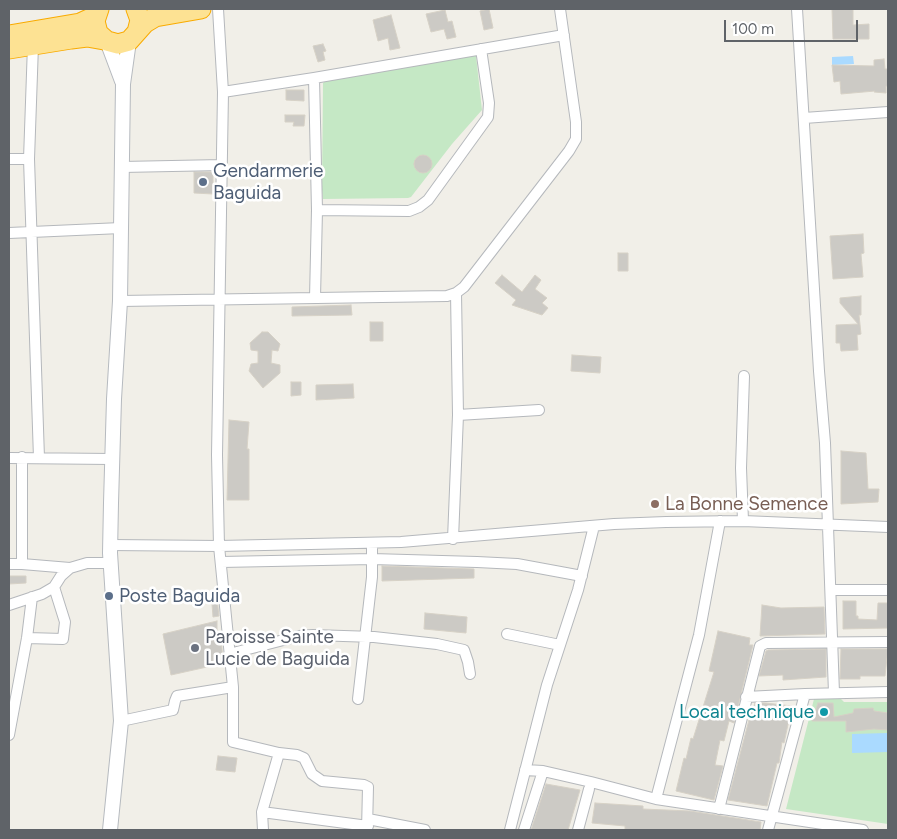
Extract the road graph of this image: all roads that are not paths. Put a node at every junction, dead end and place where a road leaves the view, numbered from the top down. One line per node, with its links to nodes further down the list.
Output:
1 (136, 9): 9 (highway)
2 (200, 9): 9 (highway)
3 (218, 9): 16 (street)
4 (560, 9): 8 (street)
5 (797, 9): 18 (street)
6 (97, 13): 7 (highway); 10 (highway)
7 (9, 35)
8 (564, 35): 13 (street); 27 (street)
9 (133, 36): 10 (highway); 15 (street)
10 (105, 40): 11 (highway); 15 (street)
11 (32, 45): 12 (highway); 19 (street)
12 (9, 49)
13 (482, 49): 14 (street); 23 (street)
14 (314, 78): 16 (street); 23 (street)
15 (123, 84): 22 (street)
16 (223, 92): 21 (street)
17 (888, 112): 18 (street)
18 (804, 118): 41 (street)
19 (29, 158): 20 (street); 25 (street)
20 (9, 159)
21 (222, 165): 22 (street); 29 (street)
22 (122, 167): 24 (street)
23 (317, 210): 28 (street)
24 (122, 228): 25 (street); 30 (street)
25 (33, 232): 26 (street); 36 (street)
26 (9, 233)
27 (456, 293): 28 (street); 33 (street)
28 (315, 298): 29 (street)
29 (220, 300): 30 (street); 46 (street)
30 (120, 301): 37 (street)
31 (744, 376): 39 (street)
32 (540, 410): 33 (street)
33 (458, 415): 43 (street)
34 (22, 457): 35 (street); 36 (street); 51 (street)
35 (9, 458)
36 (39, 458): 37 (street)
37 (112, 459): 45 (street)
38 (720, 521): 39 (street); 40 (street); 80 (street)
39 (743, 521): 41 (street)
40 (594, 526): 43 (street); 53 (street)
41 (828, 526): 42 (street); 55 (street)
42 (888, 527)
43 (453, 539): 44 (street)
44 (372, 543): 46 (street); 47 (street)
45 (110, 545): 46 (street); 49 (street)
46 (219, 546): 48 (street)
47 (372, 559): 48 (street); 53 (street); 61 (street)
48 (221, 562): 66 (street)
49 (111, 563): 52 (street); 74 (street)
50 (9, 564): 51 (street)
51 (22, 564): 52 (street)
52 (70, 568): 54 (street)
53 (582, 576): 65 (street)
54 (54, 587): 58 (street); 62 (street)
55 (831, 590): 56 (street); 63 (street)
56 (888, 590)
57 (9, 596): 58 (street)
58 (29, 598): 59 (street); 62 (street)
59 (9, 605)
60 (507, 634): 65 (street)
61 (364, 636): 66 (street); 67 (street); 73 (street)
62 (27, 638): 75 (street)
63 (833, 642): 64 (street); 69 (street); 72 (street)
64 (888, 642)
65 (560, 645): 77 (street)
66 (229, 654): 68 (street)
67 (470, 674)
68 (233, 687): 74 (street); 76 (street)
69 (834, 692): 70 (street); 71 (street)
70 (888, 692)
71 (805, 694): 72 (street); 83 (street)
72 (746, 697): 81 (street)
73 (358, 699)
74 (121, 722): 86 (street)
75 (9, 735)
76 (279, 753): 82 (street); 84 (street)
77 (525, 770): 78 (street); 89 (street)
78 (542, 771): 80 (street); 90 (street)
79 (588, 789): 91 (street)
80 (656, 798): 81 (street)
81 (719, 809): 83 (street)
82 (262, 812): 85 (street); 87 (street)
83 (771, 817): 92 (street); 93 (street)
84 (367, 825): 85 (street); 88 (street)
85 (343, 827)
86 (110, 830)
87 (263, 830)
88 (425, 830)
89 (510, 830)
90 (524, 830)
91 (578, 830)
92 (768, 830)
93 (863, 830)

